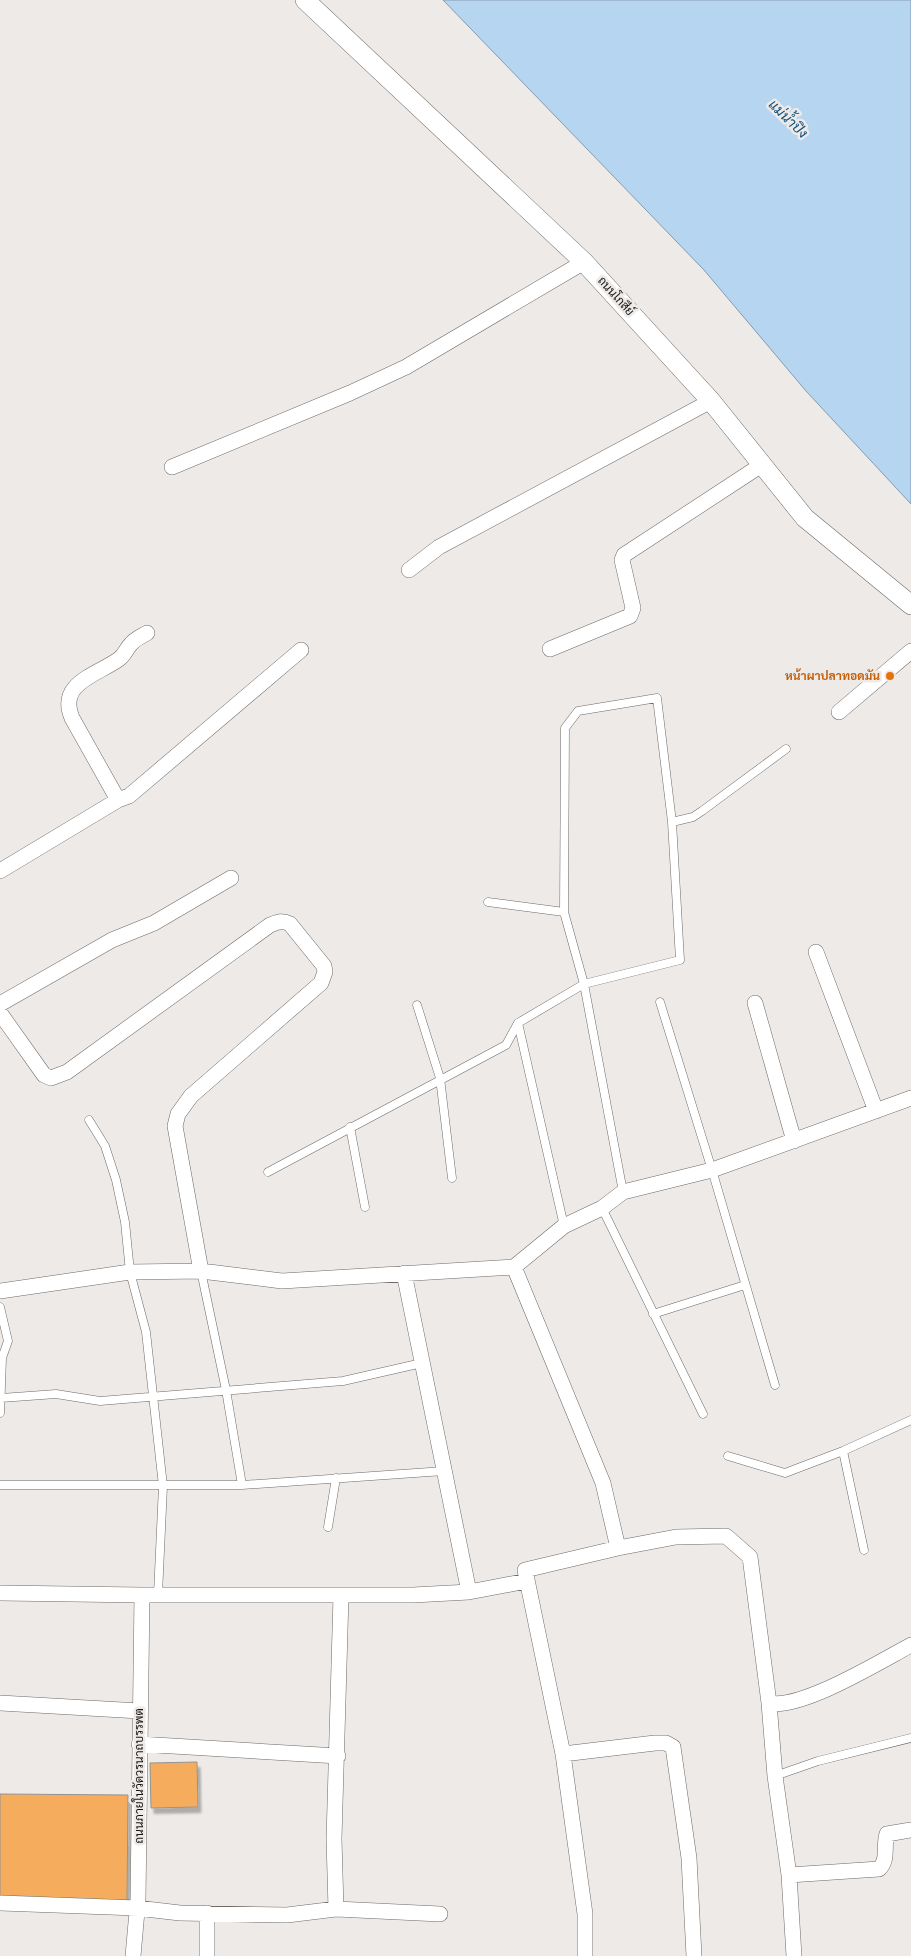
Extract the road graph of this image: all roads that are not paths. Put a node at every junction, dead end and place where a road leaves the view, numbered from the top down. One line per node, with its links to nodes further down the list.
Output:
1 (304, 0): 2 (street, ถนนโกสีย์)
2 (584, 262): 3 (street, ถนนโกสีย์); 5 (street)
3 (711, 401): 4 (street, ถนนโกสีย์); 6 (street)
4 (763, 464): 7 (street, ถนนโกสีย์); 9 (street)
5 (172, 467)
6 (409, 570)
7 (911, 605)
8 (147, 633): 14 (street)
9 (550, 649)
10 (301, 650): 14 (street)
11 (911, 651): 12 (street)
12 (838, 712)
13 (786, 749): 15 (lane)
14 (118, 800): 16 (street)
15 (672, 822): 19 (lane); 21 (lane)
16 (0, 871)
17 (231, 878): 24 (street)
18 (488, 902): 19 (lane)
19 (564, 912): 21 (lane)
20 (816, 952): 30 (street)
21 (584, 984): 27 (lane); 37 (lane)
22 (660, 1002): 34 (lane)
23 (755, 1003): 33 (street)
24 (0, 1004)
25 (417, 1005): 28 (lane)
26 (0, 1012): 42 (street)
27 (518, 1023): 28 (lane); 40 (lane)
28 (440, 1078): 32 (lane); 36 (lane)
29 (911, 1098): 30 (street)
30 (876, 1111): 33 (street)
31 (89, 1120): 43 (lane)
32 (350, 1127): 35 (lane); 38 (lane)
33 (794, 1141): 34 (street)
34 (712, 1170): 37 (street); 45 (lane)
35 (268, 1172)
36 (452, 1178)
37 (623, 1192): 39 (street)
38 (365, 1207)
39 (602, 1208): 40 (street); 48 (lane)
40 (564, 1226): 41 (street)
41 (514, 1267): 44 (street); 65 (street)
42 (201, 1271): 43 (street); 44 (street); 51 (lane)
43 (130, 1272): 46 (street); 52 (lane)
44 (404, 1273): 49 (street)
45 (745, 1286): 48 (lane); 50 (lane)
46 (0, 1291)
47 (0, 1307): 53 (lane)
48 (653, 1314): 55 (lane)
49 (422, 1363): 51 (lane); 59 (street)
50 (775, 1385)
51 (226, 1390): 52 (lane); 62 (lane)
52 (154, 1395): 53 (lane); 63 (lane)
53 (1, 1398): 54 (lane)
54 (0, 1413)
55 (703, 1414)
56 (911, 1420): 57 (lane)
57 (843, 1452): 58 (lane); 66 (lane)
58 (728, 1456)
59 (444, 1471): 60 (lane); 68 (street)
60 (336, 1478): 62 (lane); 64 (lane)
61 (0, 1485): 63 (lane)
62 (242, 1485): 63 (lane)
63 (163, 1486): 70 (lane)
64 (328, 1528)
65 (618, 1548): 67 (street); 75 (street)
66 (864, 1550)
67 (527, 1581): 68 (street); 79 (street)
68 (469, 1592): 72 (street)
69 (0, 1593): 71 (street)
70 (158, 1594): 71 (street); 72 (street)
71 (142, 1595): 76 (street, ถนนภายในวัดวรนาถบรรพต)
72 (341, 1596): 80 (street)
73 (911, 1645): 75 (street)
74 (0, 1702): 76 (street)
75 (769, 1703): 81 (street)
76 (140, 1711): 78 (street, ถนนภายในวัดวรนาถบรรพต)
77 (911, 1738): 81 (lane)
78 (139, 1744): 80 (street); 85 (street, ถนนภายในวัดวรนาถบรรพต)
79 (563, 1754): 91 (street); 92 (street)
80 (338, 1756): 86 (street)
81 (775, 1776): 83 (street)
82 (911, 1830): 83 (street)
83 (789, 1875): 93 (street)
84 (0, 1903): 85 (street)
85 (137, 1908): 87 (street); 89 (street, ถนนภายในวัดวรนาถบรรพต)
86 (336, 1909): 87 (street); 88 (street)
87 (208, 1913): 90 (street)
88 (440, 1914)
89 (133, 1956)
90 (207, 1956)
91 (585, 1956)
92 (694, 1956)
93 (794, 1956)

